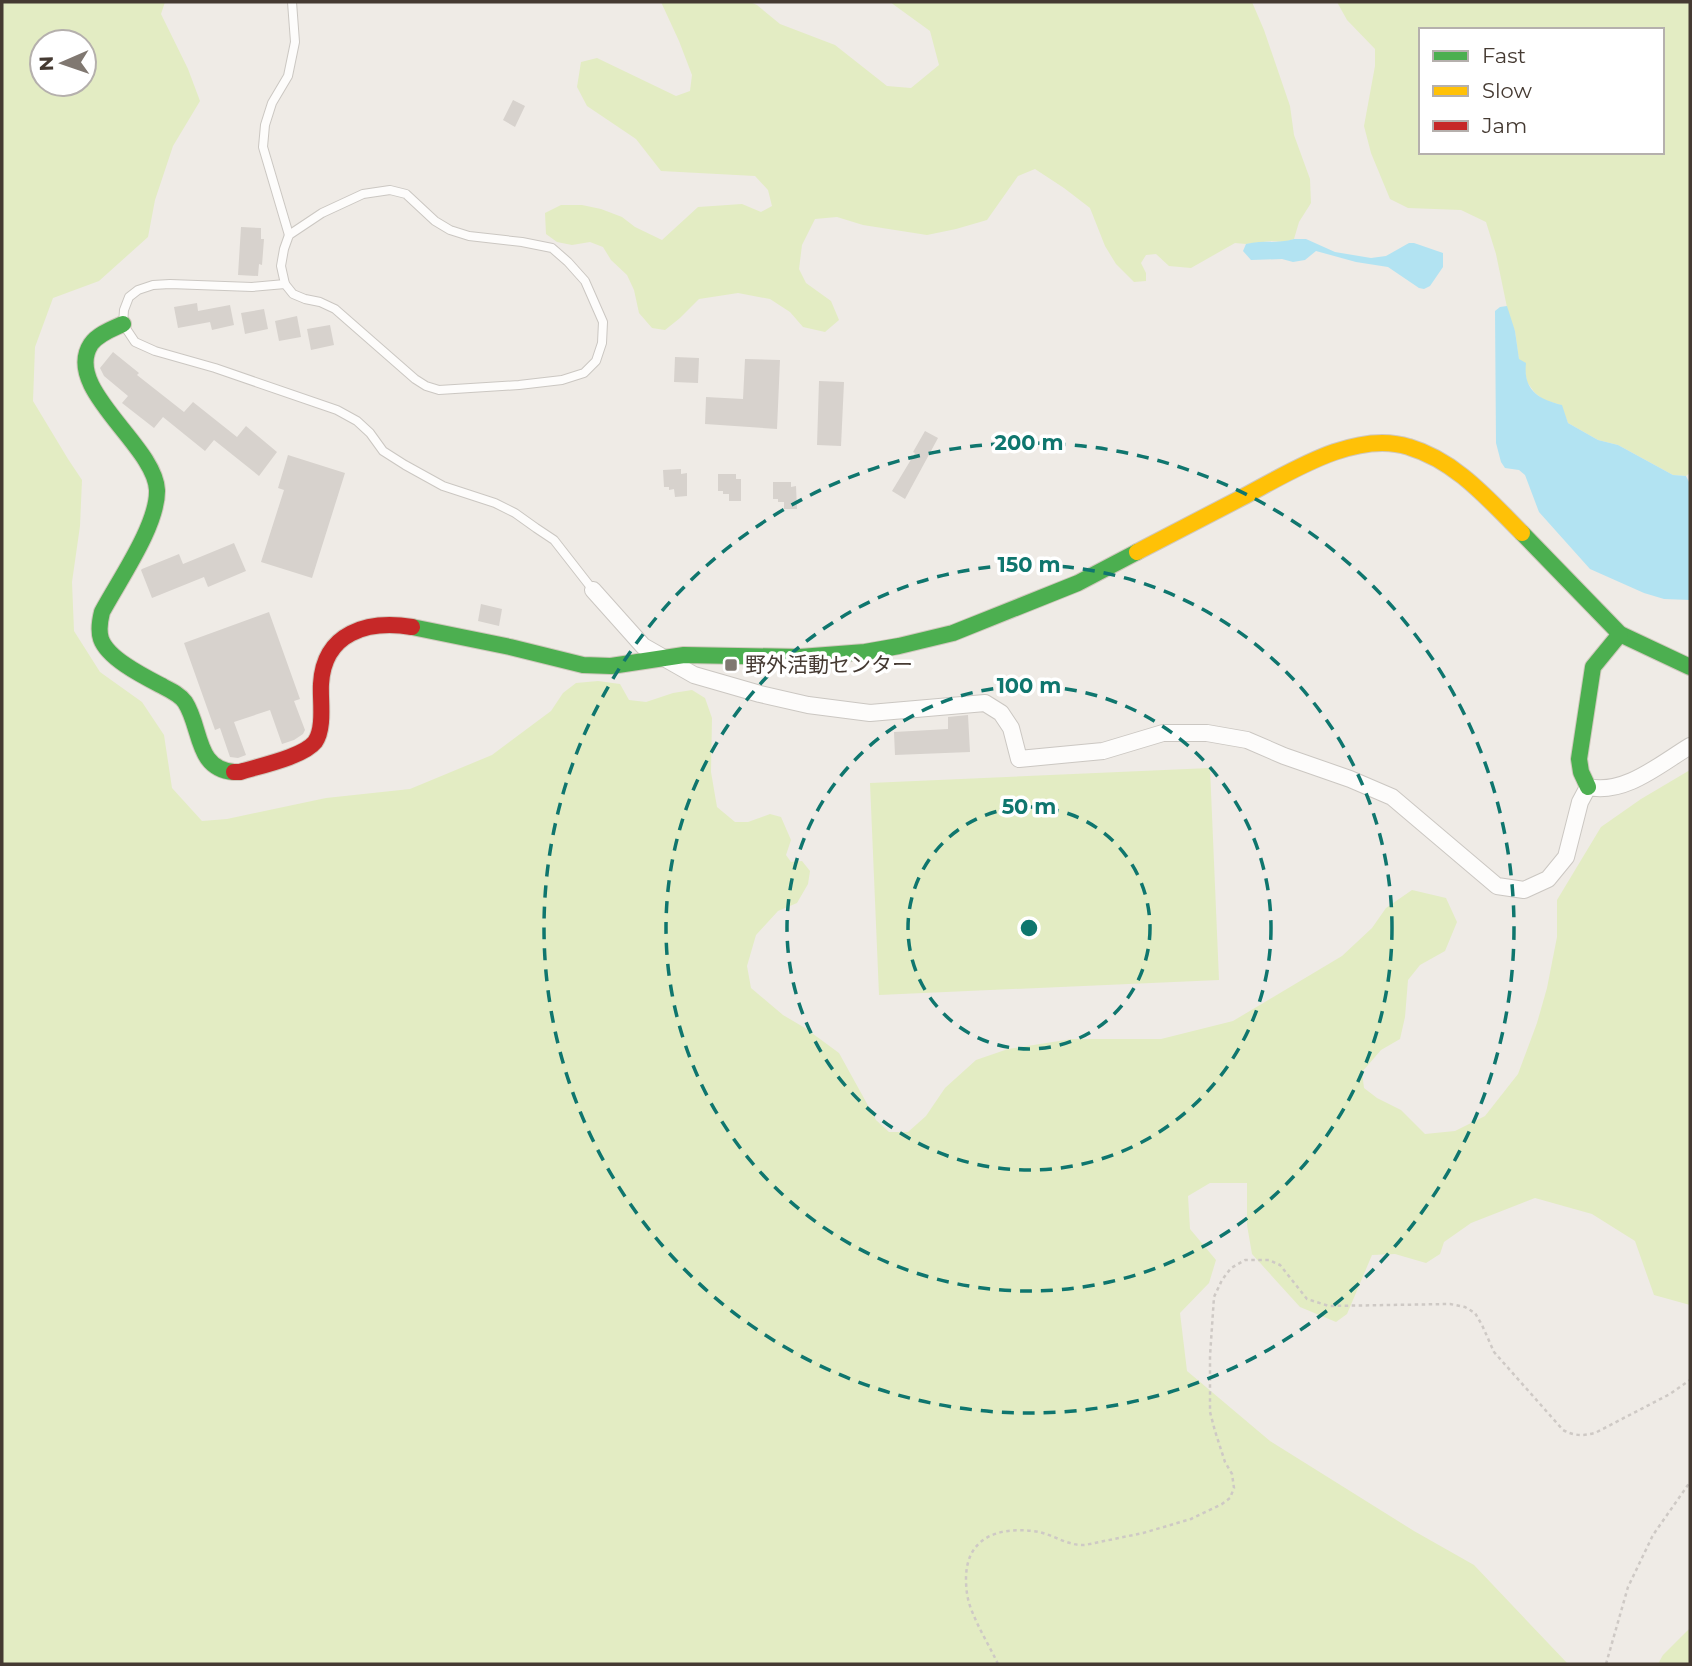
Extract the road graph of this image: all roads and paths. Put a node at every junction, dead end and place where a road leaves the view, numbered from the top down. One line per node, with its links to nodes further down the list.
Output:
1 (292, 2): 2 (lane)
2 (289, 235): 3 (lane); 3 (lane)
3 (285, 284): 4 (lane)
4 (123, 324): 5 (lane); 7 (street)
5 (593, 590): 7 (street)
6 (1620, 634): 7 (street); 8 (street); 10 (street)
7 (665, 659): 10 (street)
8 (1690, 667)
9 (1690, 746): 10 (street)
10 (1588, 787)
11 (1690, 1380): 13 (path)
12 (1690, 1482): 14 (path)
13 (998, 1664)
14 (1606, 1664)

